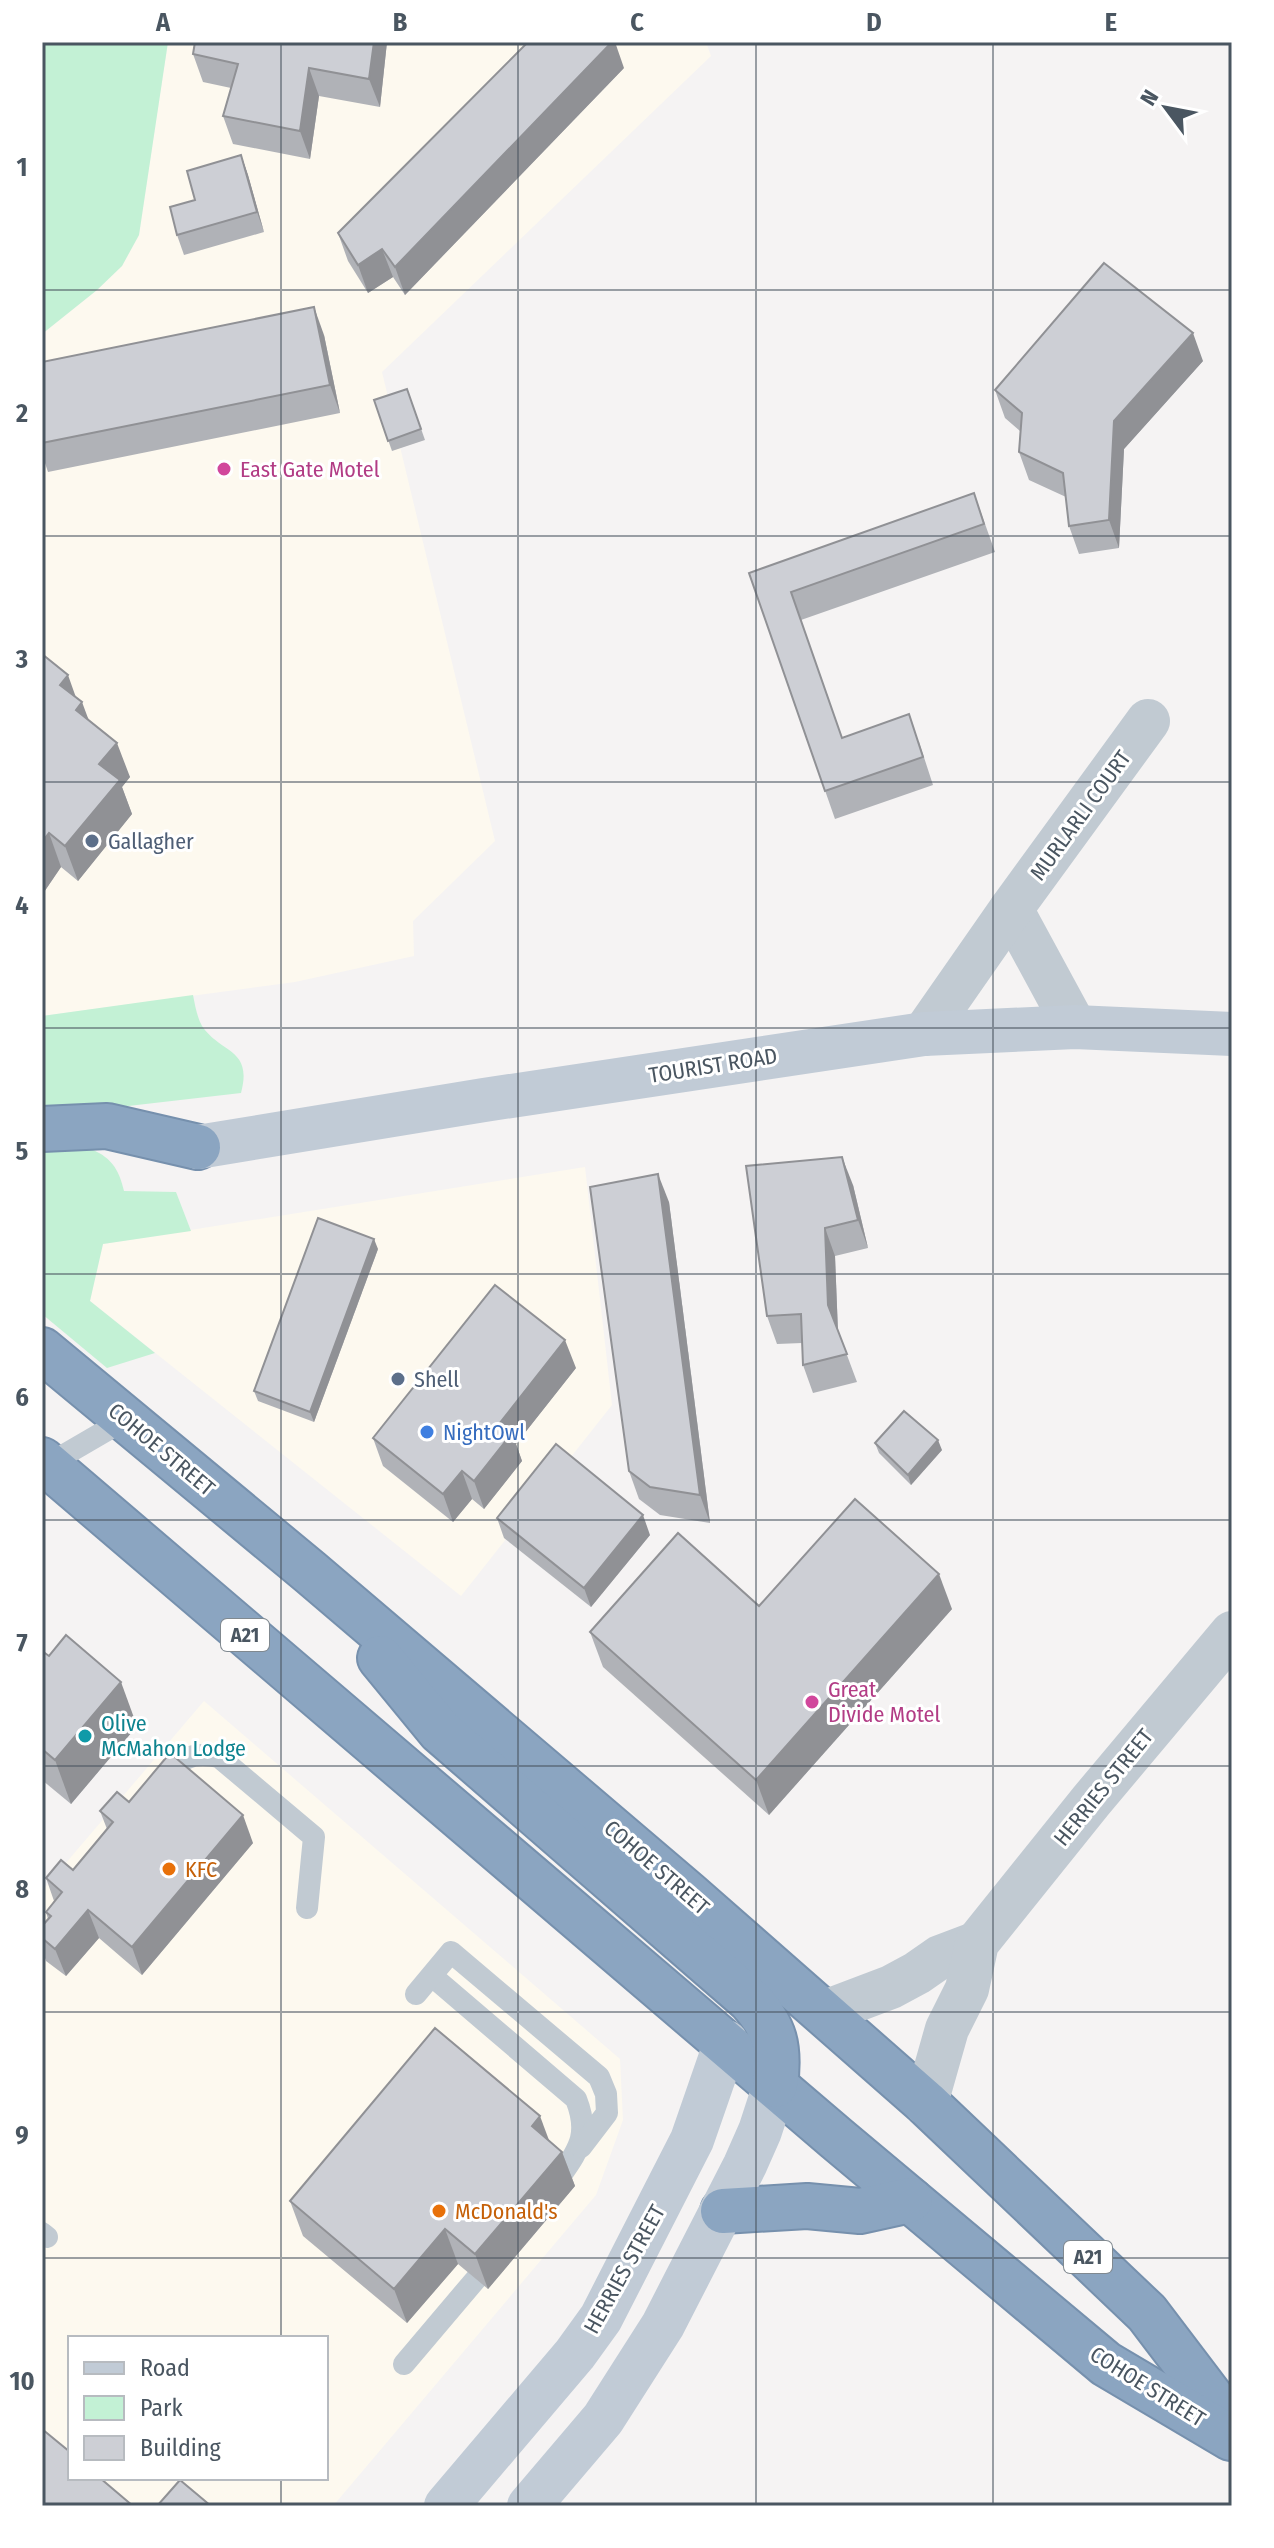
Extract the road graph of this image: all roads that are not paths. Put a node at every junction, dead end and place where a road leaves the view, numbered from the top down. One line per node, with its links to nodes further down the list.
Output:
1 (1148, 721): 2 (street, MURLARLI COURT)
2 (1011, 909): 3 (street); 4 (street, MURLARLI COURT)
3 (1075, 1027): 4 (street, TOURIST ROAD); 5 (street, TOURIST ROAD)
4 (924, 1034): 7 (street, TOURIST ROAD)
5 (1232, 1034)
6 (42, 1129): 7 (highway)
7 (198, 1147)
8 (42, 1350): 9 (highway, COHOE STREET / A21)
9 (126, 1419): 10 (lane); 11 (highway, COHOE STREET / A21)
10 (44, 1463): 19 (highway, COHOE STREET / A21)
11 (310, 1572): 18 (highway, COHOE STREET / A21); 20 (highway)
12 (1232, 1633): 15 (street, HERRIES STREET)
13 (150, 1798): 14 (lane)
14 (307, 1908)
15 (977, 1943): 18 (street); 21 (street, HERRIES STREET)
16 (432, 1976): 17 (lane); 22 (lane); 22 (lane)
17 (416, 1994)
18 (825, 2012): 21 (highway, COHOE STREET / A21)
19 (726, 2042): 20 (highway, COHOE STREET / A21); 30 (street, HERRIES STREET)
20 (775, 2085): 24 (highway, COHOE STREET / A21); 25 (street)
21 (926, 2103): 28 (highway, COHOE STREET / A21)
22 (581, 2147): 23 (lane)
23 (561, 2175)
24 (910, 2200): 25 (highway); 29 (highway, COHOE STREET / A21)
25 (723, 2211): 31 (street)
26 (476, 2279): 27 (lane)
27 (404, 2364)
28 (1232, 2425)
29 (1232, 2438)
30 (446, 2506)
31 (529, 2506)

